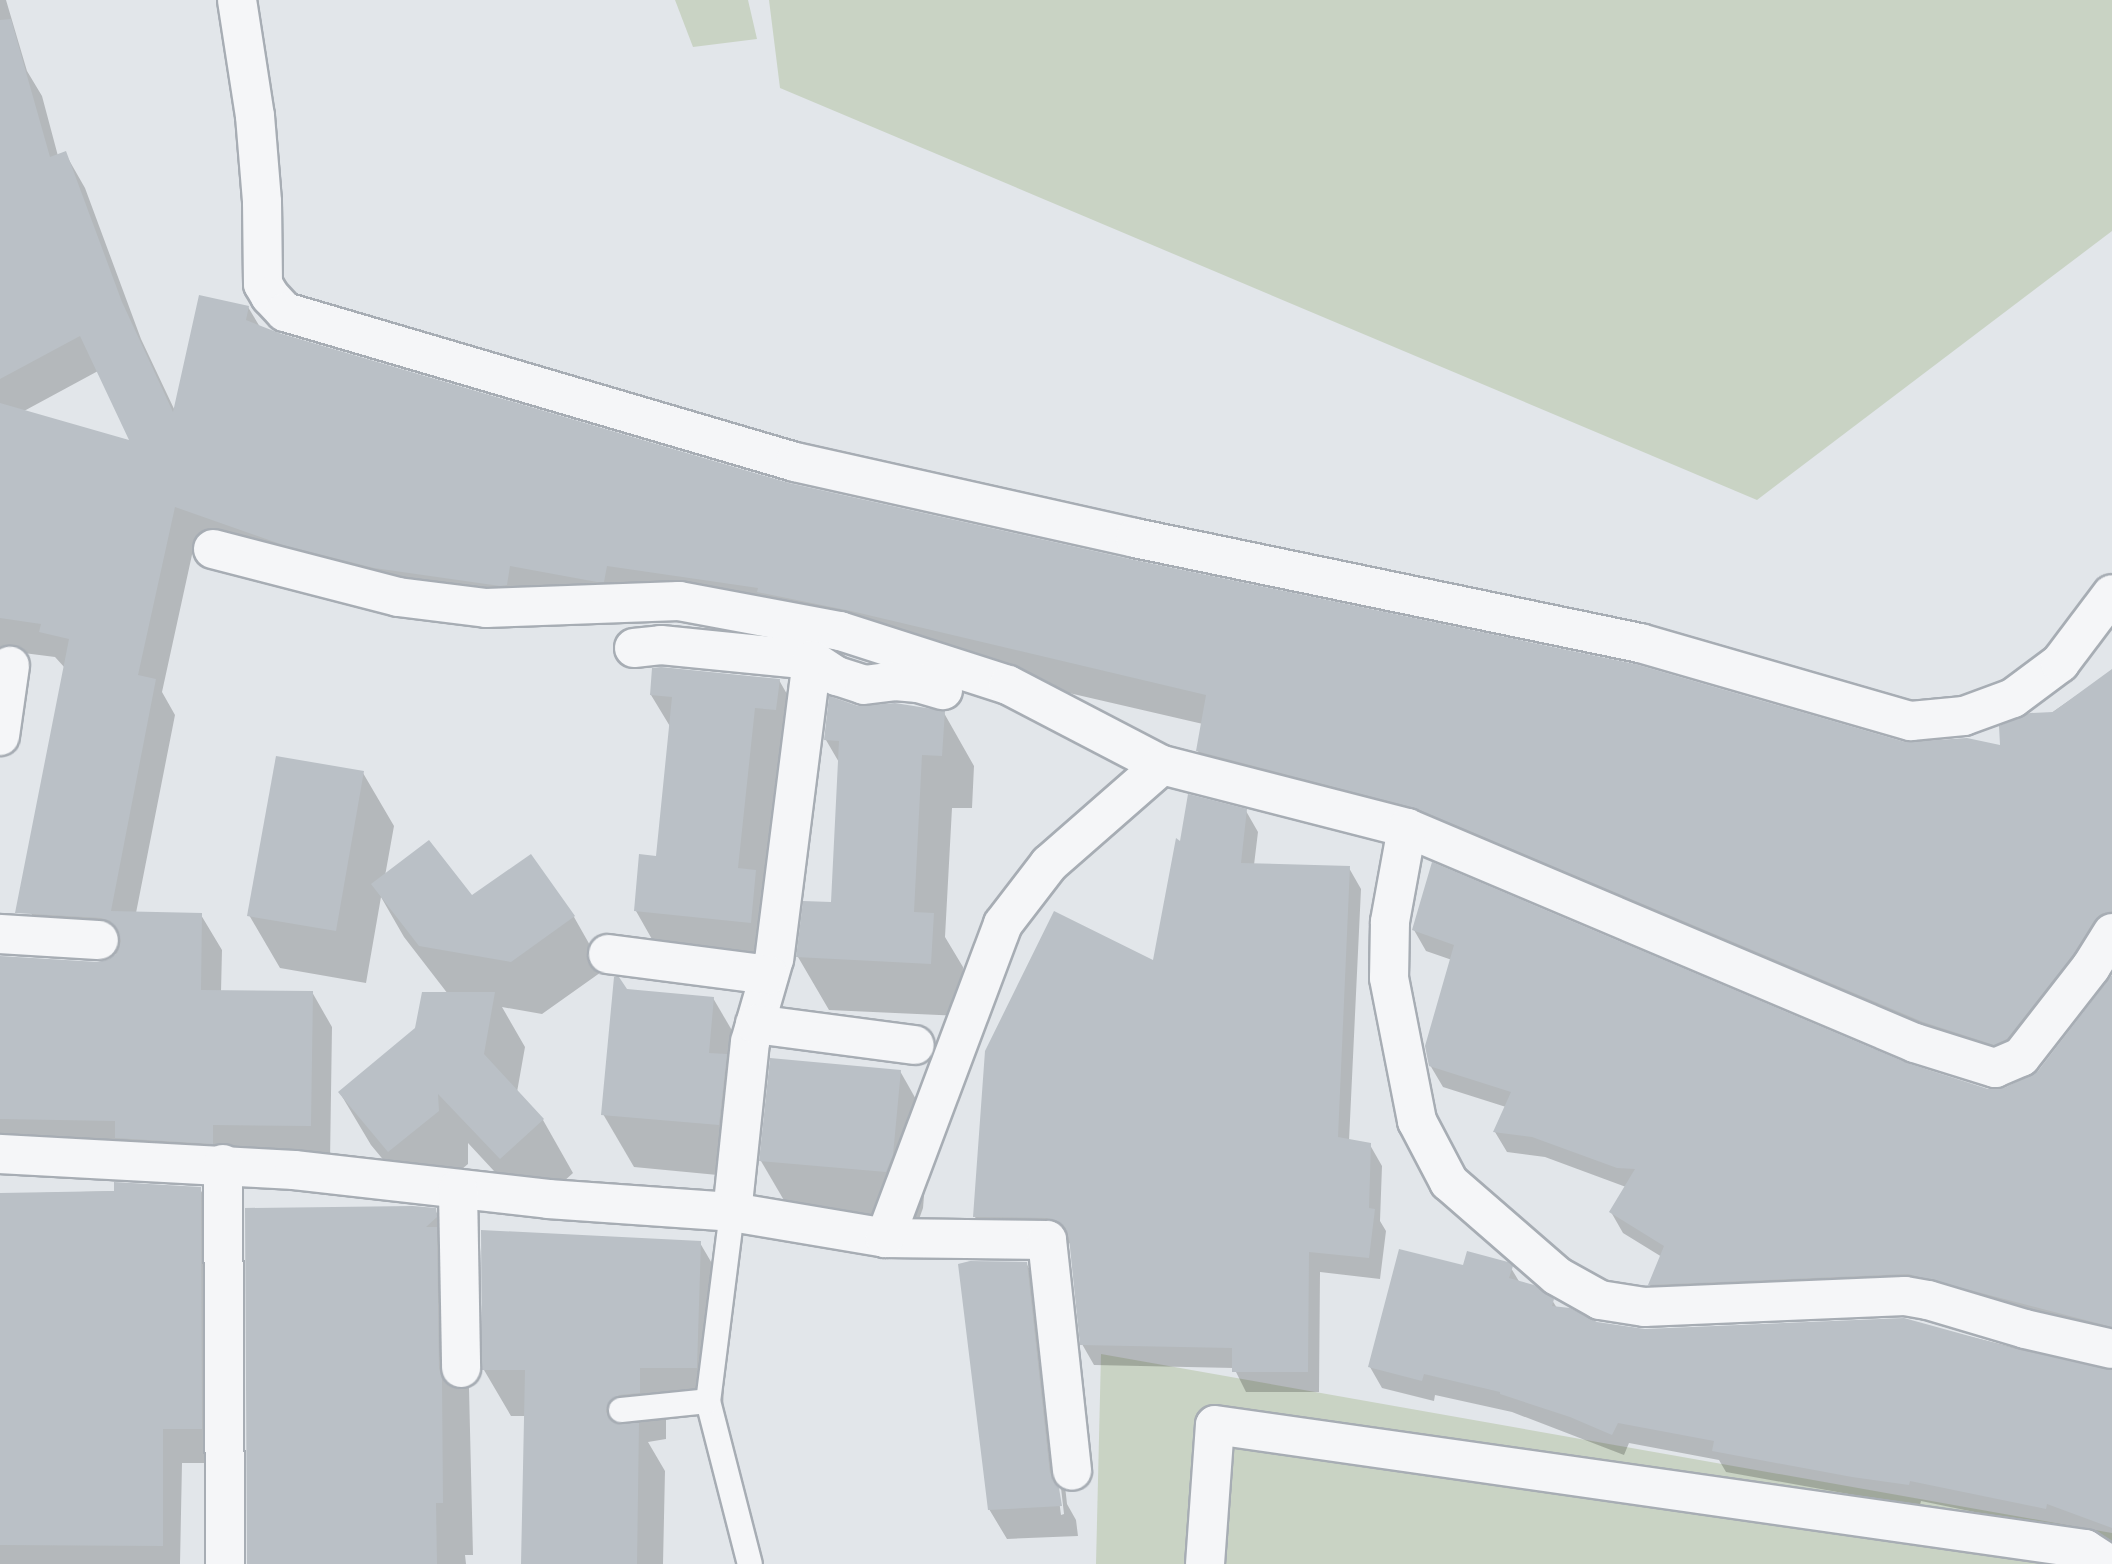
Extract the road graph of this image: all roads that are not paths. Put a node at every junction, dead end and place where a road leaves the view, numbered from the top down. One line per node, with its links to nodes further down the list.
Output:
1 (237, 0): 3 (street)
2 (213, 549): 9 (street)
3 (2112, 594)
4 (634, 648): 5 (street)
5 (812, 660): 7 (street); 15 (street)
6 (10, 666): 8 (street)
7 (943, 691)
8 (0, 736)
9 (1162, 765): 10 (street); 22 (street)
10 (1407, 828): 11 (street); 23 (street)
11 (2112, 933)
12 (0, 934): 13 (street)
13 (99, 940)
14 (608, 954): 15 (street)
15 (769, 975): 16 (street)
16 (755, 1024): 17 (street); 21 (street)
17 (915, 1045)
18 (0, 1154): 19 (street)
19 (223, 1164): 20 (street); 28 (street)
20 (458, 1189): 21 (street); 24 (street)
21 (732, 1212): 22 (street); 25 (lane)
22 (885, 1238): 27 (street)
23 (2112, 1349)
24 (461, 1368)
25 (708, 1401): 26 (lane); 29 (lane)
26 (621, 1410)
27 (1072, 1471)
28 (225, 1564)
29 (750, 1564)
30 (1205, 1564): 31 (street)
31 (2108, 1564)

